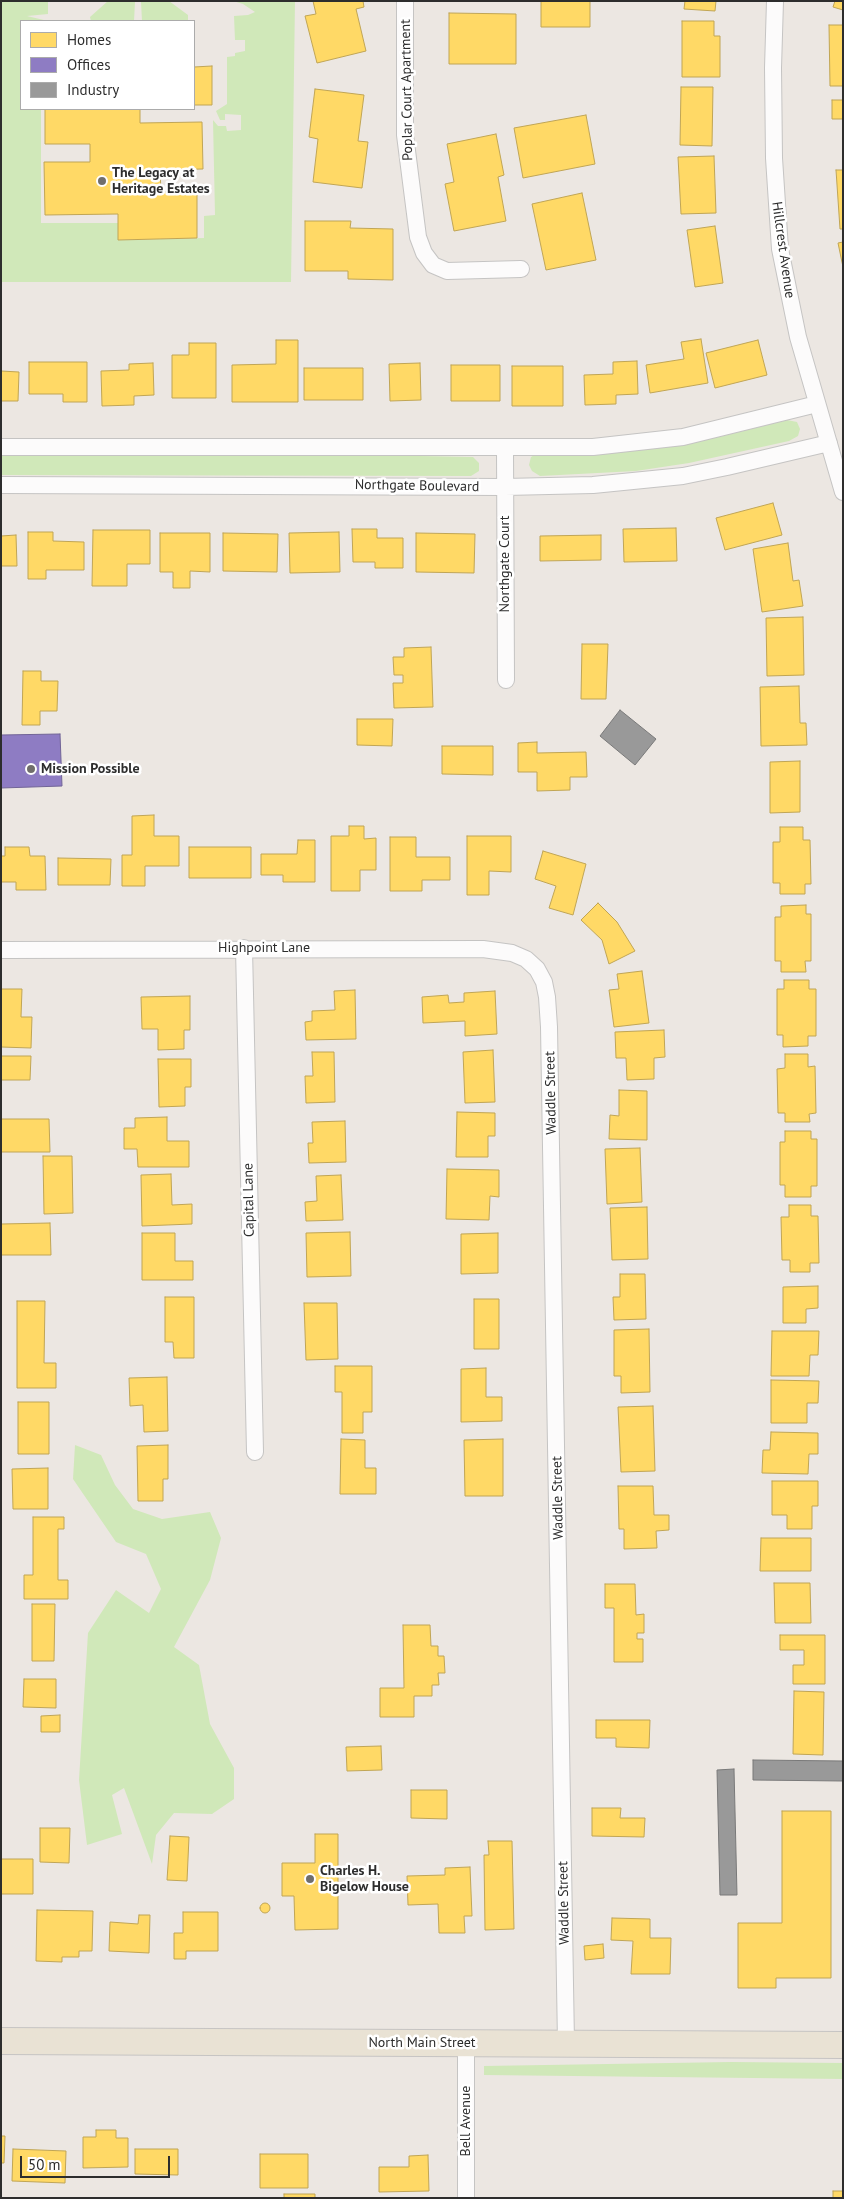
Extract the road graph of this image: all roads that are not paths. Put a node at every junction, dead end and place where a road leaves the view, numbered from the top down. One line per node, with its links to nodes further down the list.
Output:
1 (405, 1): 3 (street, Poplar Court Apartment)
2 (775, 1): 4 (street, Hillcrest Avenue)
3 (521, 269)
4 (817, 404): 5 (street, Hillcrest Avenue); 7 (street)
5 (829, 443): 9 (street, Northgate Boulevard); 10 (street, Hillcrest Avenue)
6 (1, 447): 7 (street)
7 (505, 449): 9 (street, Northgate Court)
8 (1, 485): 9 (street, Northgate Boulevard)
9 (505, 487): 11 (street, Northgate Court)
10 (843, 492)
11 (506, 680)
12 (244, 948): 13 (street, Highpoint Lane); 14 (street, Highpoint Lane); 15 (street, Capital Lane)
13 (1, 950)
14 (526, 959): 17 (street, Waddle Street)
15 (255, 1452)
16 (1, 2041): 18 (main road, North Main Street)
17 (566, 2043): 18 (main road, North Main Street); 19 (main road, North Main Street)
18 (466, 2044): 20 (street, Bell Avenue)
19 (843, 2044)
20 (466, 2198)

